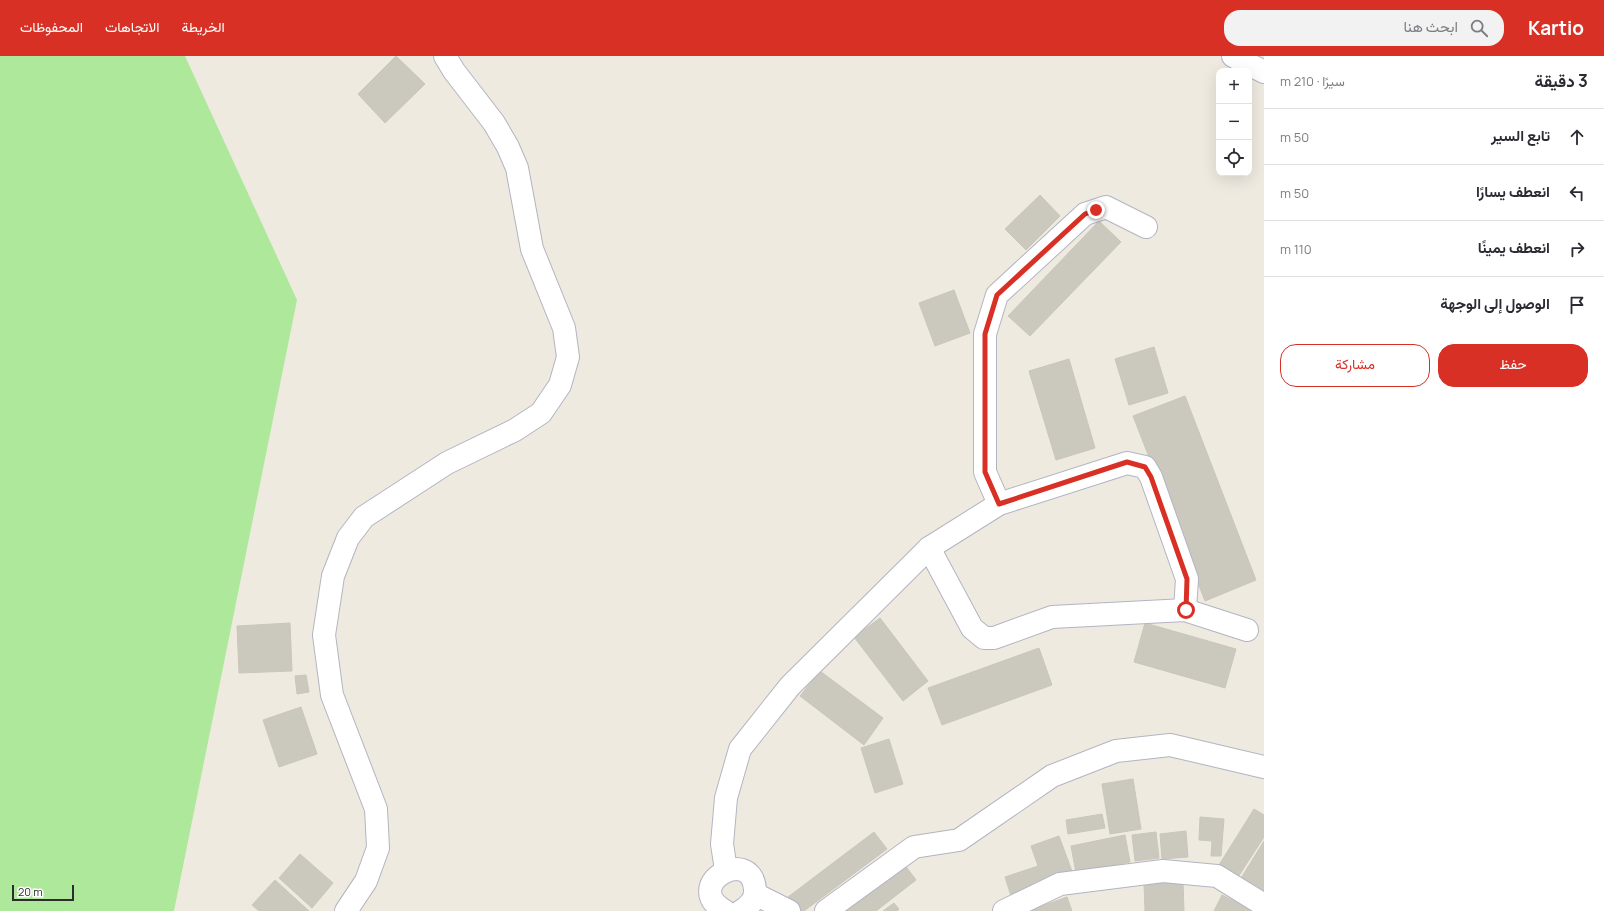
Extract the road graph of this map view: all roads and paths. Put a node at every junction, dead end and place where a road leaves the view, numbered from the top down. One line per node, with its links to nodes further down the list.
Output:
1 (445, 56): 14 (street)
2 (1233, 56): 3 (street)
3 (1264, 72)
4 (1146, 227): 5 (street)
5 (999, 504): 6 (street); 7 (street)
6 (929, 548): 7 (street); 10 (street)
7 (1186, 610): 8 (street)
8 (1247, 630)
9 (1264, 767): 17 (street)
10 (726, 870): 11 (street); 13 (street)
11 (755, 894): 15 (street); 16 (street)
12 (1264, 904): 18 (street)
13 (720, 910)
14 (346, 911)
15 (742, 911)
16 (789, 911)
17 (826, 911)
18 (1004, 911)

